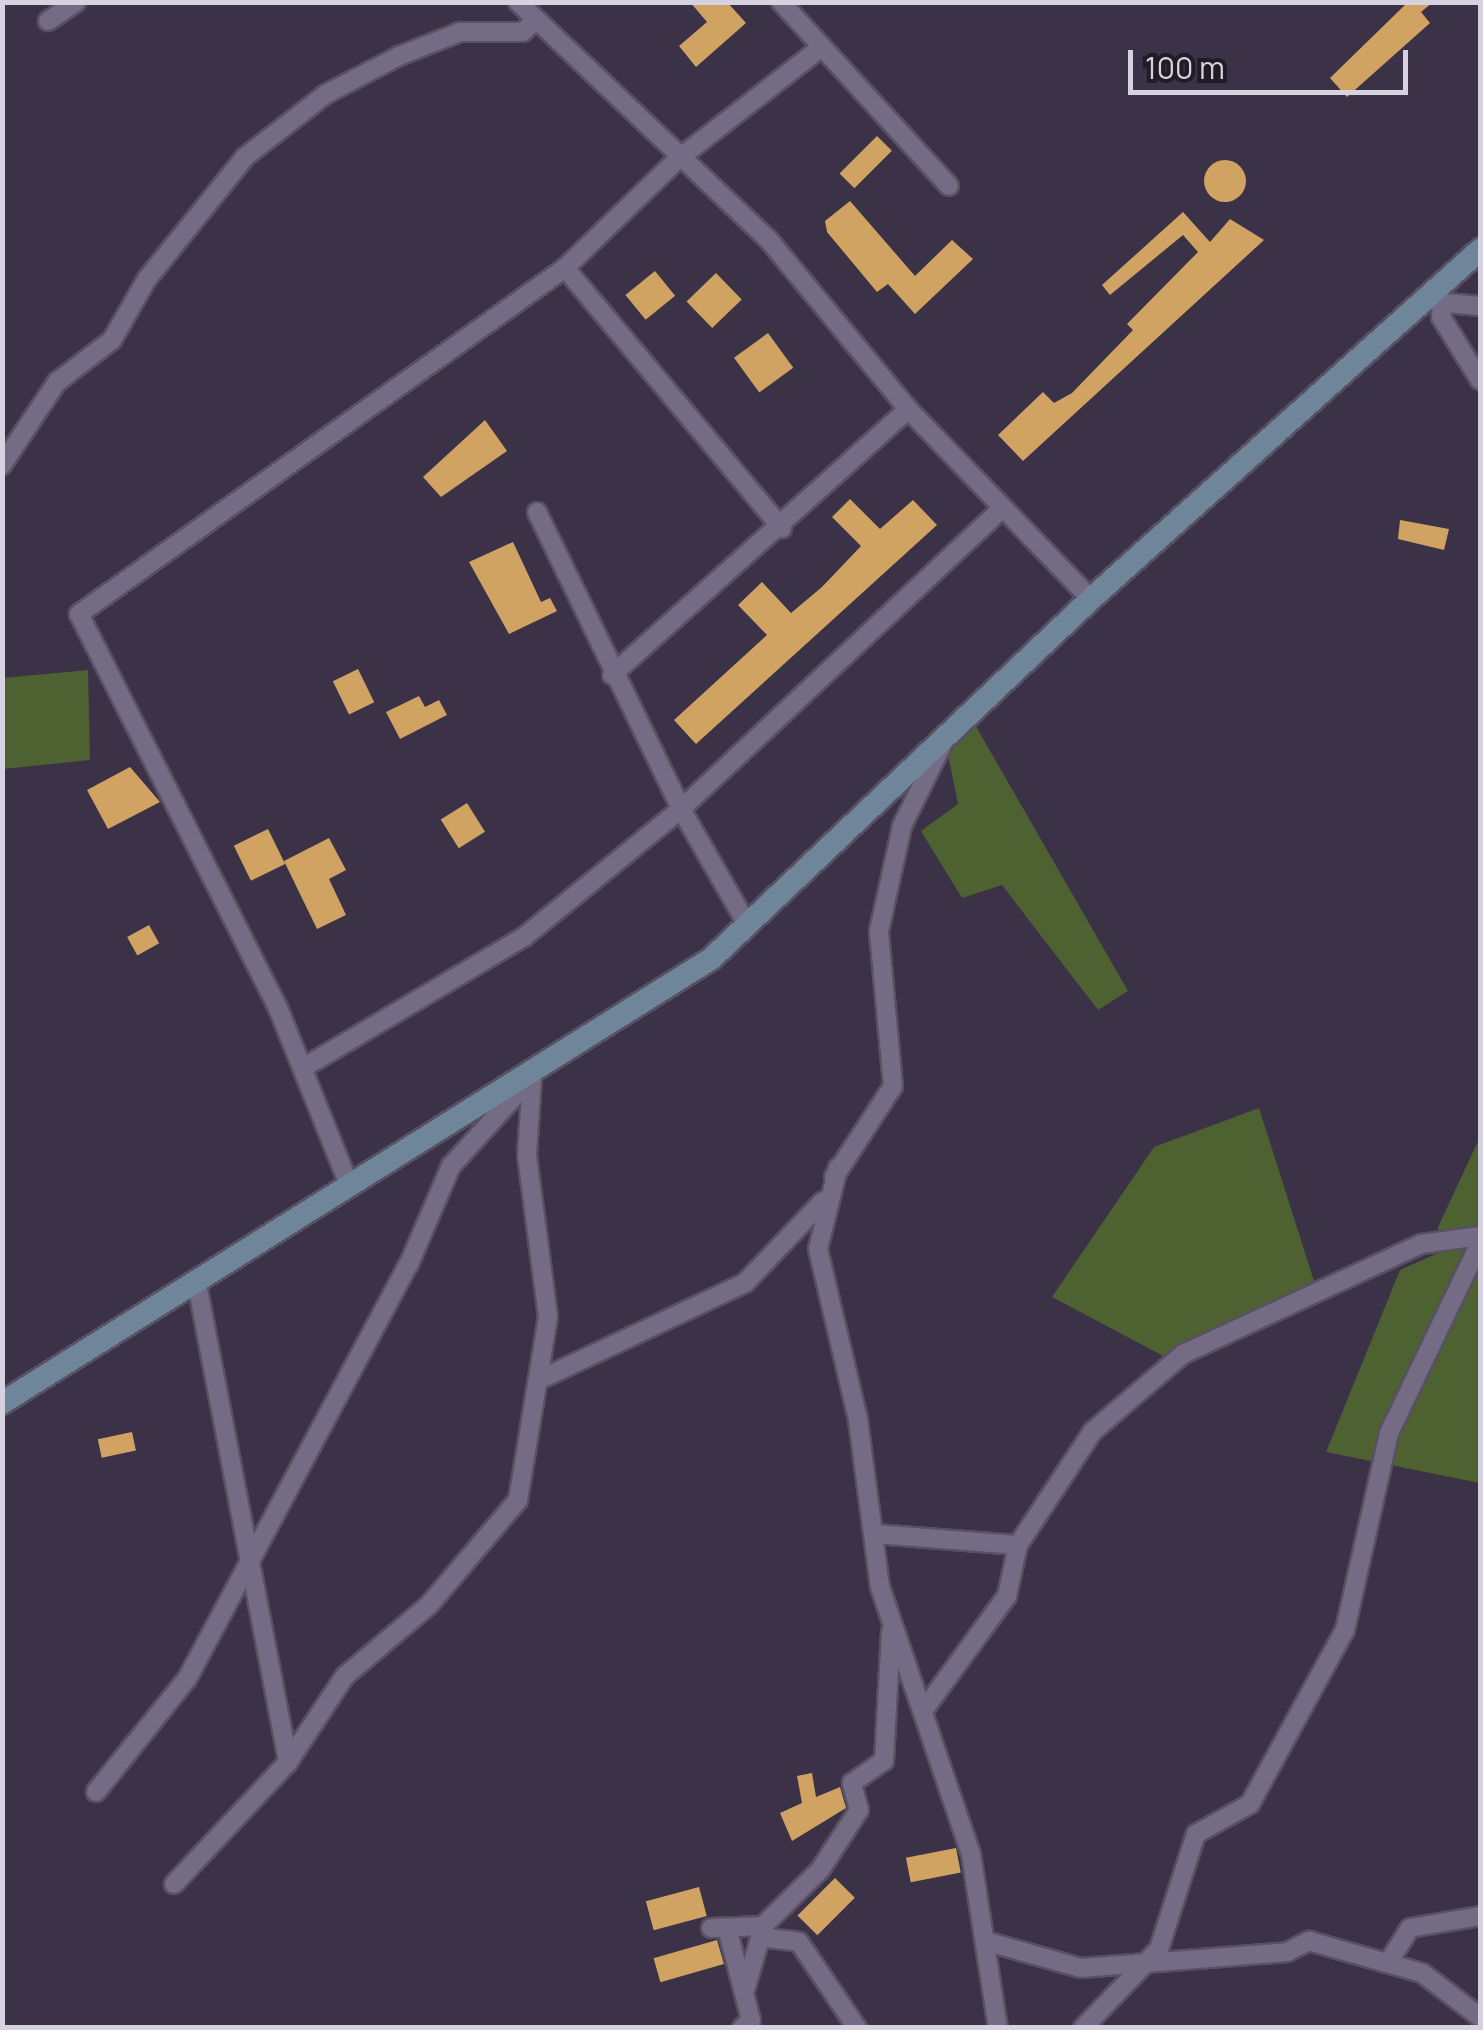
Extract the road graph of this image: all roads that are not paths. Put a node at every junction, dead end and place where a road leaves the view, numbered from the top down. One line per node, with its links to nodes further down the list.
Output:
1 (76, 2): 4 (street)
2 (518, 2): 5 (street)
3 (781, 2): 6 (street)
4 (48, 20)
5 (536, 20): 7 (street); 15 (street)
6 (822, 47): 7 (street); 8 (street)
7 (678, 160): 10 (street); 14 (street)
8 (949, 186)
9 (1480, 250): 11 (street)
10 (564, 268): 18 (street); 24 (street)
11 (1436, 301): 12 (street); 13 (street); 19 (street)
12 (1480, 306)
13 (1480, 380)
14 (908, 409): 16 (street); 18 (street)
15 (2, 465)
16 (1003, 508): 19 (street); 22 (street)
17 (536, 512): 20 (street)
18 (782, 528): 20 (street)
19 (1091, 599): 21 (street)
20 (612, 675): 22 (street)
21 (945, 740): 23 (street); 26 (street)
22 (681, 810): 23 (street); 24 (street)
23 (748, 926): 25 (street)
24 (304, 1068): 27 (street)
25 (532, 1077): 27 (street); 30 (street); 34 (street)
26 (838, 1168): 30 (street); 32 (street)
27 (350, 1187): 29 (street)
28 (1480, 1239): 33 (street); 44 (street)
29 (197, 1284): 31 (street); 34 (street)
30 (545, 1377): 37 (street)
31 (2, 1404)
32 (875, 1534): 33 (street); 35 (street)
33 (1018, 1545): 36 (street)
34 (245, 1568): 37 (street); 38 (street)
35 (891, 1625): 36 (street); 41 (street)
36 (926, 1707): 42 (street)
37 (288, 1762): 39 (street)
38 (96, 1792)
39 (174, 1884)
40 (1480, 1916): 43 (street)
41 (762, 1932): 45 (street); 45 (street); 48 (street)
42 (985, 1941): 44 (street); 49 (street)
43 (1388, 1964): 44 (street); 46 (street)
44 (1142, 1967): 50 (street)
45 (744, 1995): 47 (street)
46 (1480, 2017)
47 (742, 2028)
48 (857, 2028)
49 (998, 2028)
50 (1083, 2028)

